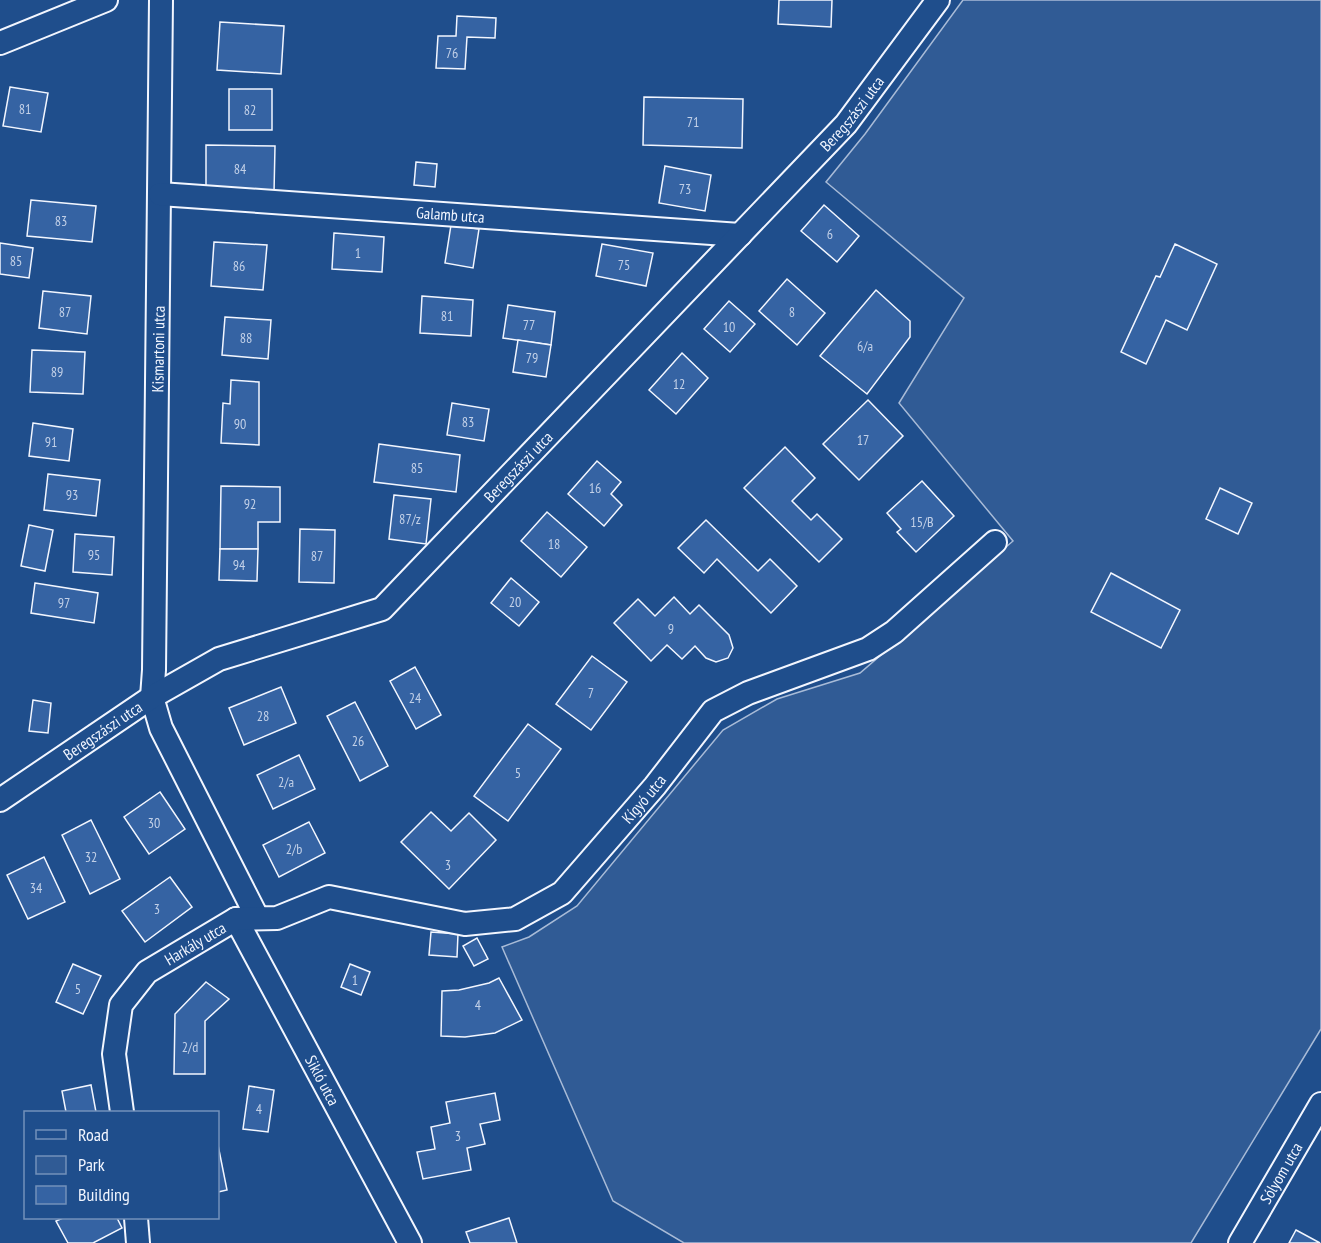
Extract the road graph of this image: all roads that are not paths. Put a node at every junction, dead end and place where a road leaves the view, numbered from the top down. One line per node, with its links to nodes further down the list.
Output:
1 (106, 0): 4 (street)
2 (161, 0): 5 (street, Kismartoni utca)
3 (938, 0): 6 (street, Beregszászi utca)
4 (0, 43)
5 (160, 195): 6 (street, Galamb utca); 8 (street, Kismartoni utca)
6 (740, 235): 8 (street, Beregszászi utca)
7 (995, 542): 10 (street, Kígyó utca)
8 (152, 698): 9 (street, Beregszászi utca); 10 (street)
9 (0, 800)
10 (247, 918): 12 (street, Harkály utca); 15 (street, Sikló utca)
11 (1321, 1104): 16 (street, Sólyom utca)
12 (122, 1111)
13 (136, 1219): 14 (street)
14 (138, 1243)
15 (410, 1243)
16 (1240, 1243)

